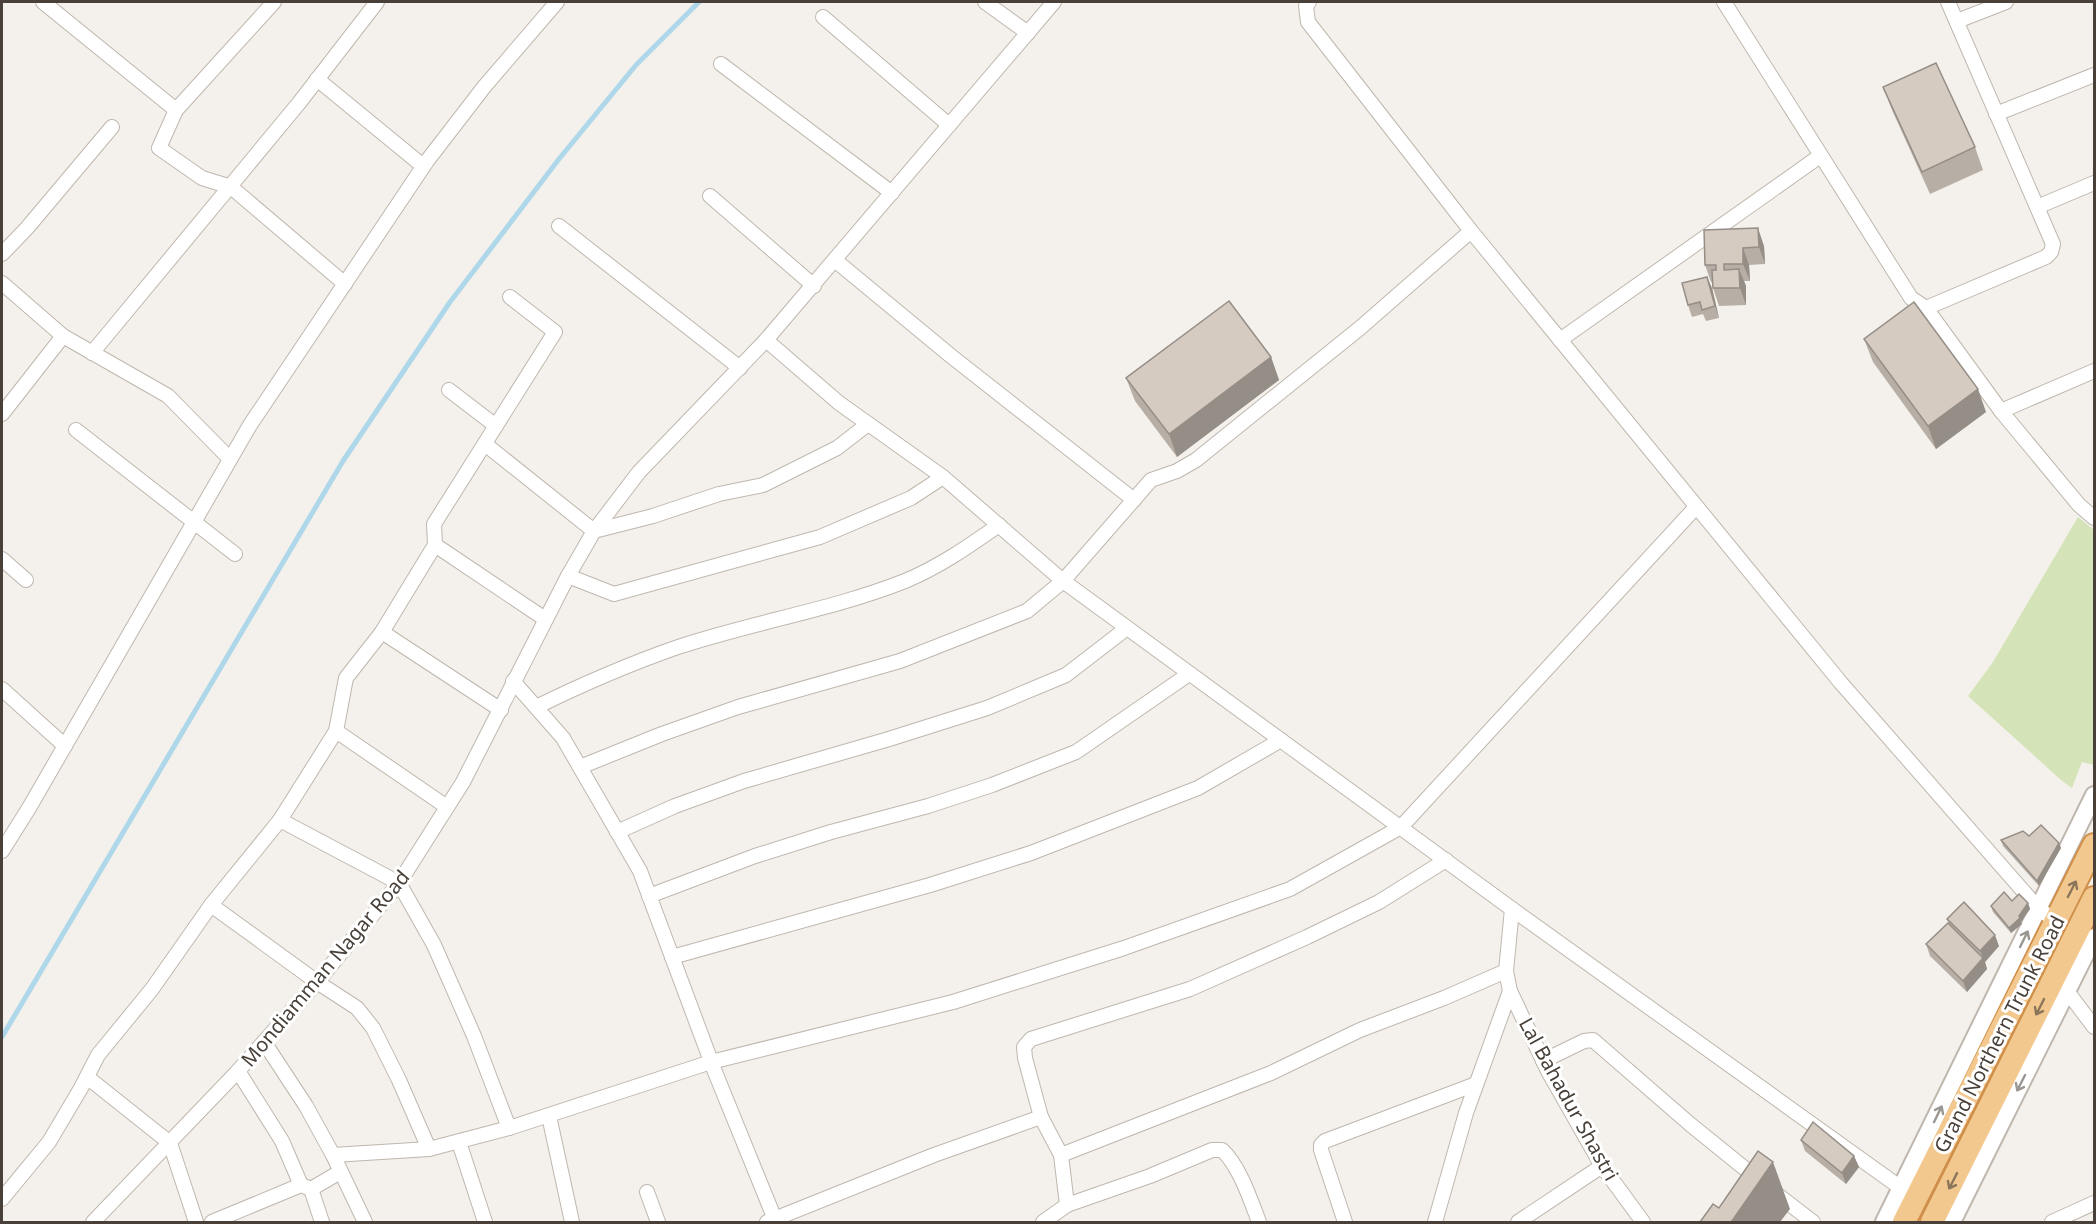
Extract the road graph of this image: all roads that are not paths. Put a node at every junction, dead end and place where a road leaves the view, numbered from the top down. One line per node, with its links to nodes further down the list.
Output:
1 (43, 2): 17 (street)
2 (274, 2): 17 (street)
3 (377, 2): 16 (street)
4 (554, 2): 22 (street)
5 (985, 2): 13 (street)
6 (1054, 2): 13 (street, Mondiamman Nagar Road)
7 (1309, 2): 29 (street)
8 (1724, 2): 21 (street)
9 (1948, 2): 12 (street)
10 (2006, 2): 12 (street)
11 (823, 17): 19 (street)
12 (1957, 21): 18 (street)
13 (1028, 33): 19 (street, Mondiamman Nagar Road)
14 (721, 64): 25 (street)
15 (2094, 75): 18 (street)
16 (317, 79): 22 (street); 24 (street)
17 (176, 110): 24 (street)
18 (1996, 114): 27 (street)
19 (949, 125): 25 (street, Mondiamman Nagar Road)
20 (112, 127): 30 (street)
21 (1820, 156): 36 (street); 39 (street)
22 (423, 166): 33 (street)
23 (2094, 183): 27 (street)
24 (231, 187): 33 (street); 40 (street)
25 (892, 193): 31 (street, Mondiamman Nagar Road)
26 (710, 196): 34 (street)
27 (2037, 207): 36 (street)
28 (559, 226): 41 (street)
29 (1471, 231): 39 (street); 52 (street)
30 (2, 254)
31 (836, 261): 34 (street, Mondiamman Nagar Road); 52 (street)
32 (2, 283): 37 (street)
33 (345, 284): 50 (street)
34 (814, 286): 38 (street, Mondiamman Nagar Road)
35 (510, 297): 47 (street)
36 (1926, 308): 44 (street)
37 (63, 336): 40 (street); 45 (street)
38 (766, 340): 41 (street, Mondiamman Nagar Road); 46 (street)
39 (1560, 340): 53 (street)
40 (92, 353): 50 (street)
41 (740, 368): 57 (street, Mondiamman Nagar Road)
42 (2094, 371): 44 (street)
43 (449, 390): 47 (street)
44 (2001, 411): 54 (street)
45 (2, 414)
46 (868, 424): 51 (street); 57 (street)
47 (496, 426): 49 (street)
48 (76, 430): 55 (street)
49 (485, 444): 57 (street); 58 (street)
50 (230, 459): 55 (street)
51 (943, 477): 56 (street); 61 (street)
52 (1134, 500): 63 (street)
53 (1696, 507): 79 (street); 89 (street)
54 (2094, 518)
55 (194, 522): 59 (street); 74 (street)
56 (999, 525): 63 (street); 70 (street)
57 (594, 531): 61 (street, Mondiamman Nagar Road)
58 (435, 545): 64 (street); 66 (street)
59 (235, 554)
60 (2, 559): 62 (street)
61 (568, 576): 64 (street, Mondiamman Nagar Road)
62 (26, 580)
63 (1063, 581): 65 (street); 75 (street)
64 (545, 619): 68 (street, Mondiamman Nagar Road)
65 (1126, 628): 67 (street); 80 (street)
66 (382, 632): 71 (street); 72 (street)
67 (1189, 674): 73 (street); 85 (street)
68 (513, 681): 70 (street); 71 (street, Mondiamman Nagar Road)
69 (2, 689): 74 (street)
70 (536, 707): 75 (street)
71 (501, 710): 77 (street, Mondiamman Nagar Road)
72 (336, 730): 77 (street); 78 (street)
73 (1281, 740): 79 (street); 91 (street)
74 (65, 746): 82 (street)
75 (580, 767): 80 (street)
76 (2094, 795): 89 (street)
77 (447, 807): 84 (street, Mondiamman Nagar Road)
78 (280, 820): 84 (street); 87 (street)
79 (1401, 827): 83 (street); 99 (street)
80 (617, 832): 85 (street)
81 (2094, 845): 89 (highway, Grand Northern Trunk Road, one-way to 81)
82 (2, 851)
83 (1446, 860): 88 (street); 104 (street)
84 (399, 883): 93 (street, Mondiamman Nagar Road); 105 (street)
85 (649, 896): 91 (street)
86 (2094, 898): 137 (highway, Grand Northern Trunk Road, one-way to 137)
87 (210, 905): 93 (street); 101 (street)
88 (1512, 909): 92 (street, Lal Bahadur Shastri); 114 (street)
89 (2047, 915): 114 (street, one-way to 89); 136 (highway, Grand Northern Trunk Road)
90 (2094, 937): 95 (street)
91 (672, 957): 99 (street)
92 (1506, 971): 94 (street, Lal Bahadur Shastri); 110 (street)
93 (317, 982): 97 (street, Mondiamman Nagar Road); 108 (street)
94 (1510, 991): 98 (street, Lal Bahadur Shastri); 102 (street)
95 (2067, 991): 96 (street); 138 (street, one-way to 138)
96 (2094, 1027)
97 (264, 1042): 100 (street, Mondiamman Nagar Road); 109 (street)
98 (1543, 1061): 111 (street, Lal Bahadur Shastri); 134 (street)
99 (711, 1062): 103 (street); 119 (street)
100 (238, 1071): 107 (street, Mondiamman Nagar Road); 113 (street)
101 (87, 1077): 107 (street); 116 (street)
102 (1476, 1084): 131 (street); 132 (street)
103 (549, 1116): 105 (street); 127 (street)
104 (1041, 1117): 110 (street); 119 (street)
105 (509, 1128): 106 (street)
106 (459, 1142): 108 (street); 126 (street)
107 (170, 1143): 121 (street, Mondiamman Nagar Road); 122 (street)
108 (429, 1149): 109 (street)
109 (333, 1155): 112 (street)
110 (1061, 1155): 118 (street)
111 (1602, 1166): 120 (street); 133 (street, Lal Bahadur Shastri)
112 (340, 1173): 113 (street); 125 (street)
113 (306, 1187): 123 (street); 124 (street)
114 (1901, 1188): 135 (street)
115 (647, 1192): 128 (street)
116 (2, 1199)
117 (2094, 1203): 139 (street)
118 (1067, 1205): 129 (street); 130 (street)
119 (772, 1221)
120 (1524, 1221)
121 (93, 1222)
122 (196, 1222)
123 (212, 1222)
124 (322, 1222)
125 (364, 1222)
126 (485, 1222)
127 (573, 1222)
128 (658, 1222)
129 (1044, 1222)
130 (1259, 1222)
131 (1346, 1222)
132 (1435, 1222)
133 (1643, 1222)
134 (1812, 1222)
135 (1884, 1222)
136 (1904, 1222)
137 (1932, 1222)
138 (1952, 1222)
139 (2052, 1222)

